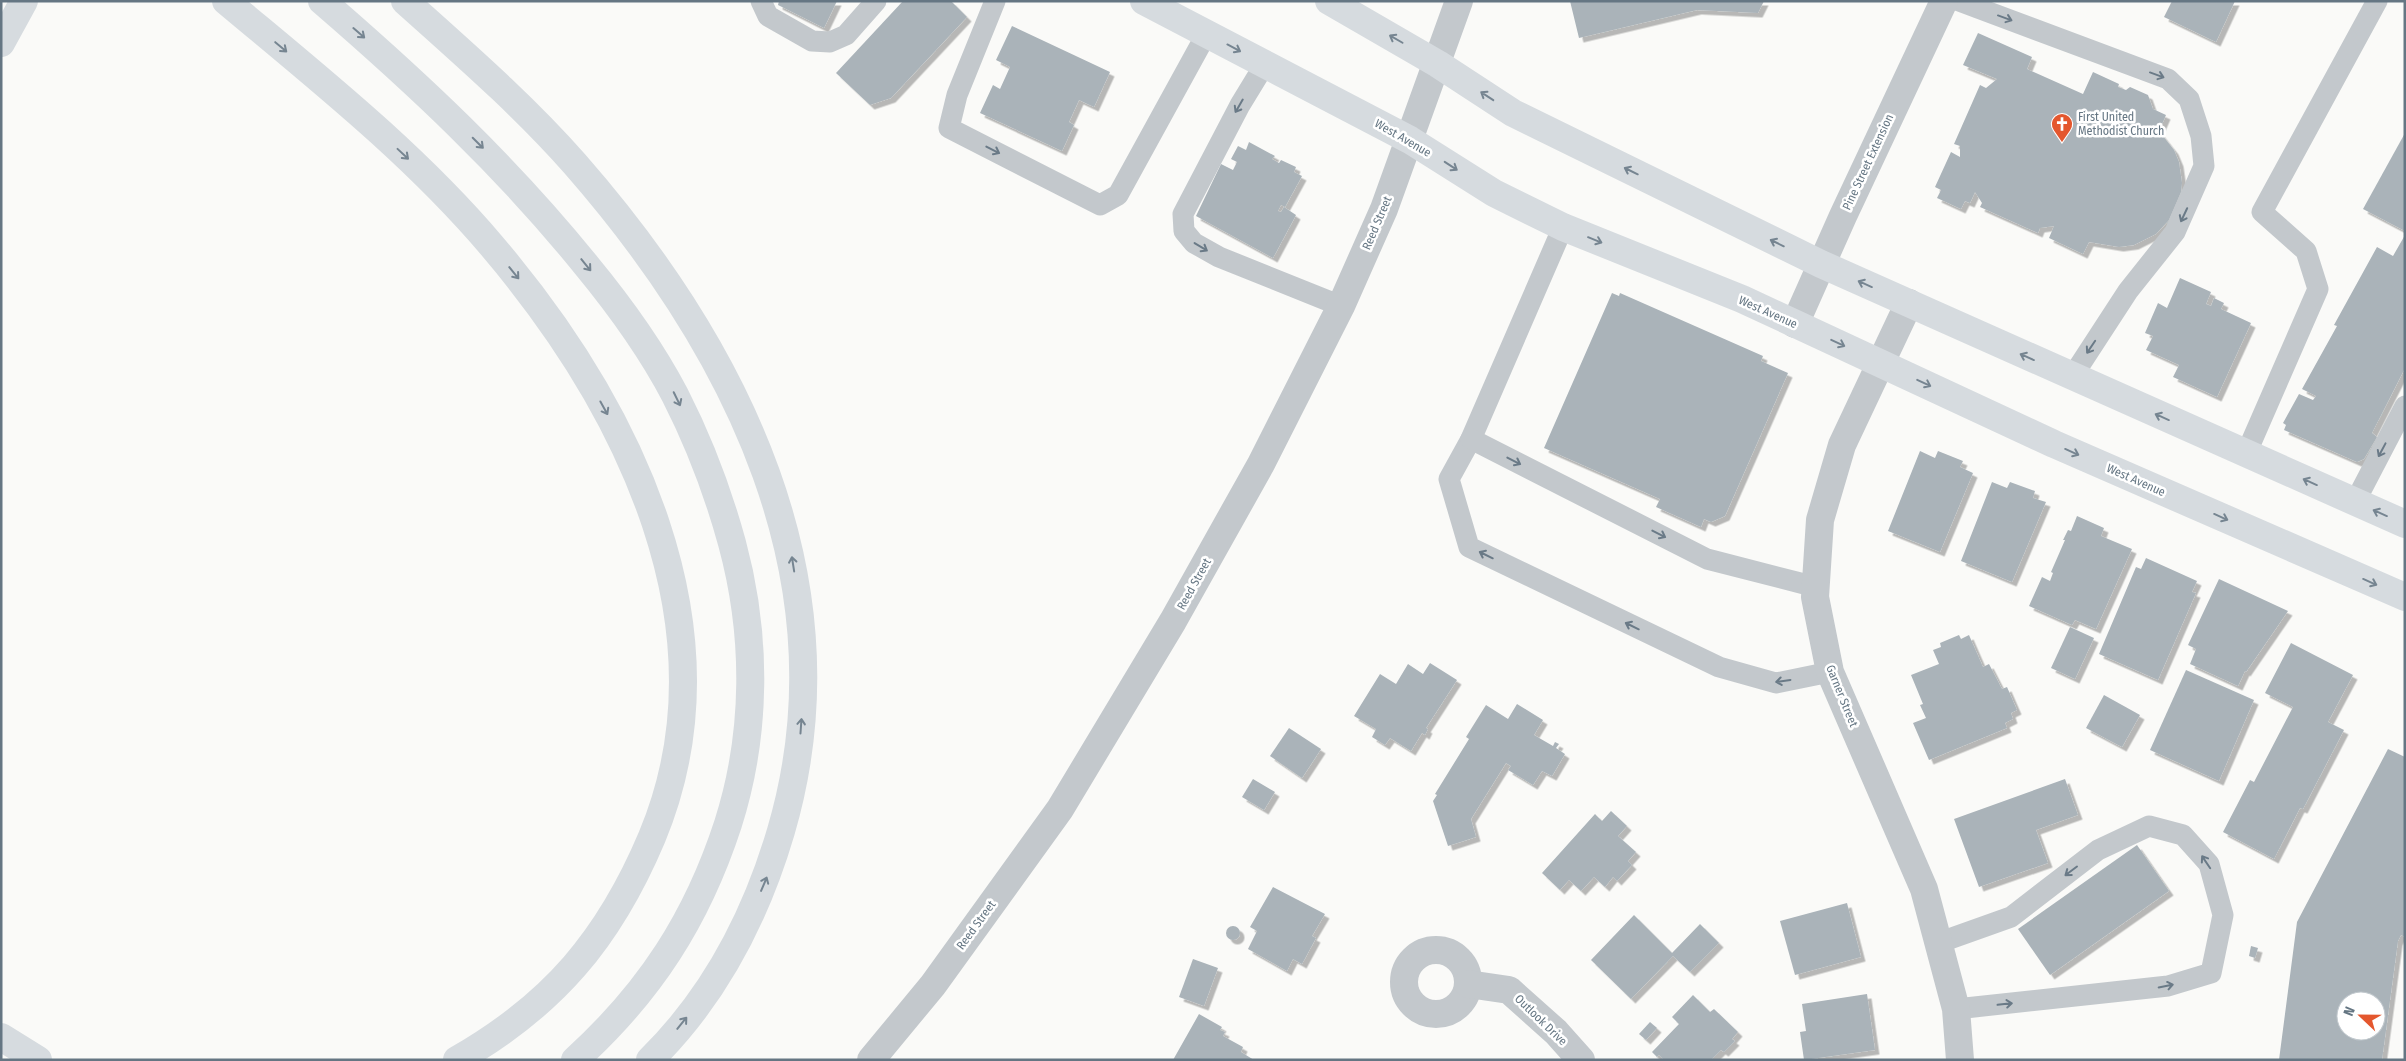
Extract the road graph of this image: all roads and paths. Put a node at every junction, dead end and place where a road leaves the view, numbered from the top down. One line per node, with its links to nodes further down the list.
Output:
1 (24, 1): 15 (main road)
2 (322, 1): 40 (main road, one-way to 40)
3 (405, 1): 41 (main road, one-way to 3)
4 (761, 1): 5 (lane)
5 (876, 1)
6 (995, 1): 14 (lane, one-way to 14)
7 (1144, 1): 14 (main road, West Avenue)
8 (1329, 1): 17 (main road, one-way to 8)
9 (1459, 1): 17 (street, Reed Street)
10 (1944, 1): 20 (street, Pine Street Extension)
11 (1959, 1): 25 (lane, one-way to 25)
12 (2377, 1): 28 (lane)
13 (235, 9): 39 (main road, one-way to 39)
14 (1207, 33): 16 (main road, West Avenue, one-way to 16)
15 (1, 43)
16 (1265, 64): 18 (main road, West Avenue); 22 (lane, one-way to 22)
17 (1438, 64): 18 (street, Reed Street); 20 (main road, one-way to 17)
18 (1410, 140): 19 (main road, West Avenue, one-way to 19); 22 (street, Reed Street)
19 (1563, 227): 23 (main road, West Avenue, one-way to 23); 27 (lane)
20 (1821, 264): 21 (main road, one-way to 20); 23 (street, Pine Street Extension)
21 (1909, 304): 24 (street, Garner Street); 25 (main road, one-way to 21)
22 (1340, 306): 42 (street, Reed Street)
23 (1795, 324): 24 (main road, West Avenue, one-way to 24)
24 (1880, 363): 31 (street, Garner Street); 32 (main road, West Avenue, one-way to 32)
25 (2072, 377): 28 (main road, one-way to 25)
26 (2405, 406): 29 (lane, one-way to 29)
27 (1471, 439): 31 (lane, one-way to 31); 33 (lane, one-way to 27)
28 (2246, 454): 29 (main road, one-way to 28)
29 (2355, 502): 30 (main road, one-way to 29)
30 (2405, 524)
31 (1816, 587): 33 (street, Garner Street)
32 (2405, 597)
33 (1830, 672): 34 (street, Garner Street)
34 (1938, 942): 36 (street, Garner Street); 36 (lane, one-way to 34)
35 (1468, 984): 43 (street, Outlook Drive)
36 (1956, 1009): 44 (street, Garner Street)
37 (1, 1037): 38 (main road)
38 (38, 1060)
39 (457, 1060)
40 (575, 1060)
41 (650, 1060)
42 (871, 1060)
43 (1581, 1060)
44 (1960, 1060)

